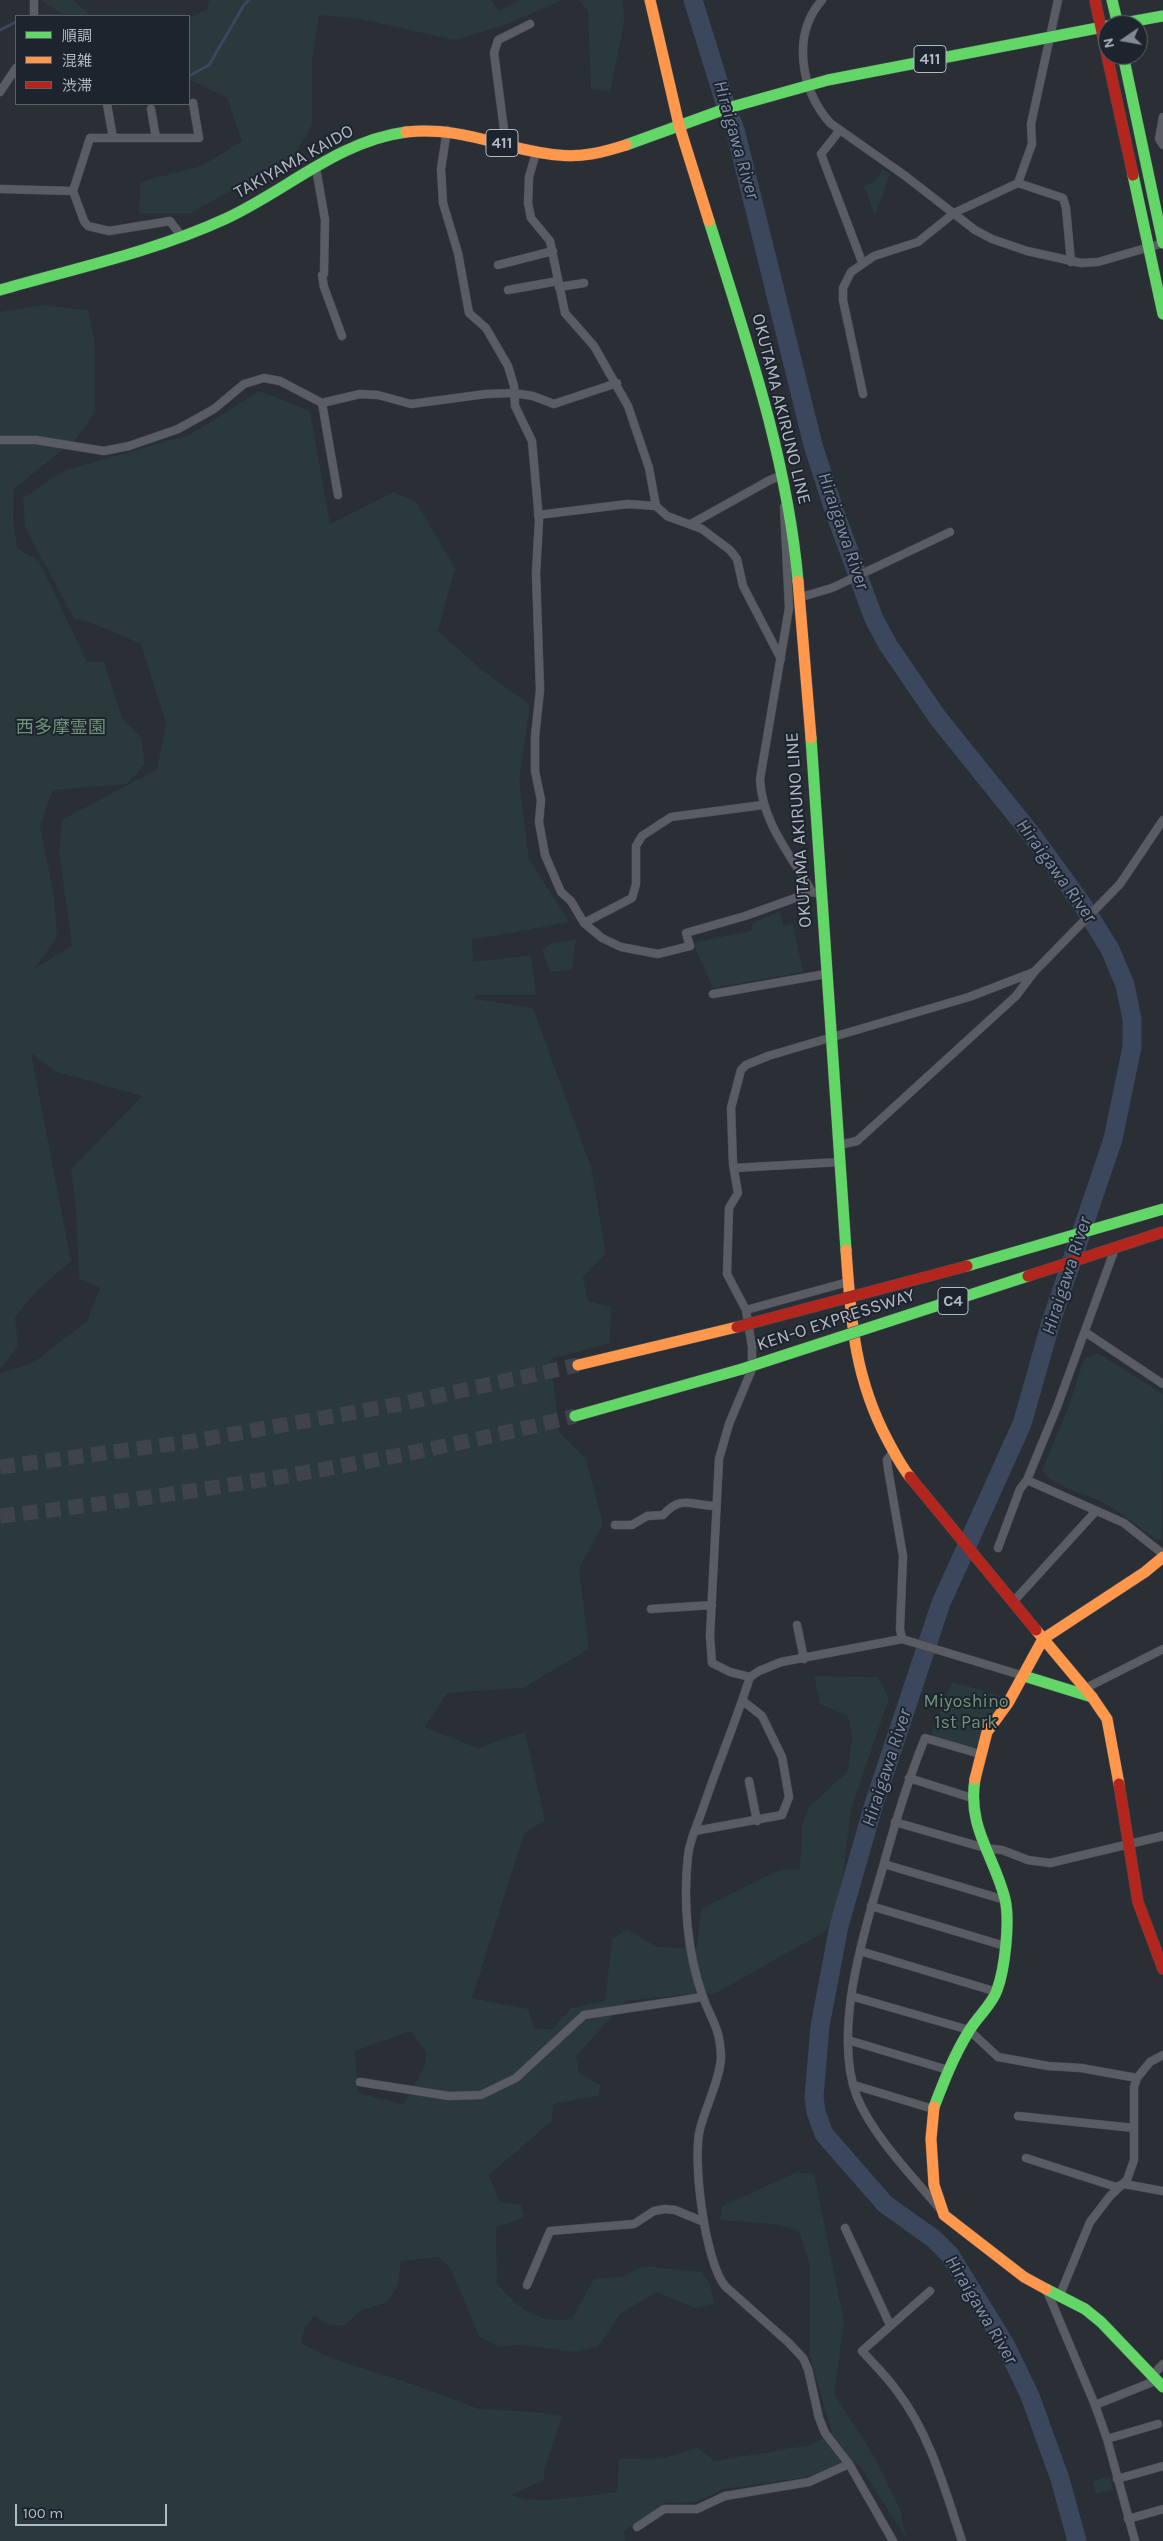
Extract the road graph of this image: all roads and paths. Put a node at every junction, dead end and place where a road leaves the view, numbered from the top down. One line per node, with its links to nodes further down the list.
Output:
1 (650, 0): 22 (main road, OKUTAMA AKIRUNO LINE)
2 (822, 0): 16 (street)
3 (1058, 0): 12 (street)
4 (1096, 0): 6 (main road)
5 (1112, 0): 7 (main road)
6 (1106, 15)
7 (1112, 15)
8 (1163, 16): 9 (main road, 411)
9 (1148, 19)
10 (530, 24): 27 (street)
11 (1098, 28): 12 (main road, 411)
12 (1048, 38): 16 (main road, 411); 31 (street)
13 (1119, 65): 37 (main road)
14 (1125, 65): 36 (main road)
15 (15, 70): 17 (street)
16 (808, 84): 22 (main road, TAKIYAMA KAIDO / 411); 24 (street)
17 (0, 92)
18 (193, 103): 26 (street)
19 (107, 105): 25 (street)
20 (151, 109): 26 (street)
21 (1163, 117): 28 (street)
22 (679, 125): 29 (main road, TAKIYAMA KAIDO / 411); 53 (main road, OKUTAMA AKIRUNO LINE)
23 (447, 130): 27 (main road, TAKIYAMA KAIDO / 411); 30 (main road, TAKIYAMA KAIDO / 411); 49 (street)
24 (840, 130): 34 (street); 39 (street)
25 (113, 138): 26 (street); 33 (street)
26 (156, 138)
27 (506, 145): 29 (main road, TAKIYAMA KAIDO / 411)
28 (1163, 145)
29 (536, 152): 38 (street)
30 (316, 168): 35 (main road, TAKIYAMA KAIDO / 411); 47 (street)
31 (1018, 183): 34 (street); 40 (street)
32 (0, 189): 33 (street)
33 (73, 191): 35 (street)
34 (954, 213): 39 (street); 40 (street)
35 (182, 237): 44 (main road, TAKIYAMA KAIDO / 411)
36 (1163, 243): 37 (street)
37 (1149, 247): 40 (street); 46 (main road)
38 (553, 251): 41 (street); 43 (street)
39 (862, 262): 50 (street)
40 (1071, 262)
41 (498, 265)
42 (584, 283): 43 (street)
43 (558, 284): 45 (street); 48 (street)
44 (0, 290)
45 (508, 290)
46 (1163, 314)
47 (342, 336)
48 (617, 383): 49 (street); 55 (street)
49 (513, 393): 51 (street); 56 (street)
50 (863, 394)
51 (322, 403): 52 (street); 54 (street)
52 (0, 440)
53 (783, 475): 57 (street); 59 (main road, OKUTAMA AKIRUNO LINE); 60 (street)
54 (338, 495)
55 (656, 506): 56 (street); 57 (street)
56 (538, 515): 64 (street)
57 (691, 524): 60 (street)
58 (950, 532): 59 (street)
59 (801, 597): 63 (main road, OKUTAMA AKIRUNO LINE)
60 (781, 659): 61 (street)
61 (764, 805): 63 (street); 64 (street)
62 (1163, 820): 65 (street)
63 (817, 892): 64 (street); 66 (main road, OKUTAMA AKIRUNO LINE)
64 (584, 923)
65 (1034, 972): 68 (street); 69 (street)
66 (826, 974): 67 (street); 68 (main road, OKUTAMA AKIRUNO LINE)
67 (713, 994)
68 (831, 1038): 69 (main road, OKUTAMA AKIRUNO LINE); 71 (street)
69 (839, 1145): 70 (main road, OKUTAMA AKIRUNO LINE)
70 (840, 1162): 71 (street); 75 (main road, OKUTAMA AKIRUNO LINE)
71 (734, 1168): 76 (street)
72 (1163, 1209): 78 (main road, KEN-O EXPRESSWAY / C4, bridge)
73 (1163, 1232): 80 (main road, KEN-O EXPRESSWAY / C4, bridge)
74 (1113, 1254): 77 (street)
75 (848, 1282): 76 (street); 81 (main road, OKUTAMA AKIRUNO LINE)
76 (746, 1310): 83 (street)
77 (1085, 1332): 79 (street); 82 (street)
78 (578, 1365)
79 (1163, 1384)
80 (575, 1416)
81 (893, 1452): 88 (main road, OKUTAMA AKIRUNO LINE); 92 (street)
82 (1027, 1480): 84 (street); 86 (street)
83 (715, 1506): 85 (street); 89 (street)
84 (1095, 1512): 87 (street); 88 (street)
85 (615, 1525)
86 (998, 1548)
87 (1163, 1556): 93 (main road)
88 (1013, 1602): 93 (main road)
89 (712, 1605): 90 (street); 97 (street)
90 (651, 1609)
91 (797, 1625): 95 (street)
92 (904, 1639): 95 (street); 96 (street)
93 (1043, 1639): 96 (main road); 98 (main road)
94 (1163, 1649): 98 (street)
95 (804, 1659): 97 (street)
96 (1024, 1676): 98 (main road); 100 (main road)
97 (750, 1677): 99 (street)
98 (1088, 1693): 108 (main road)
99 (743, 1701): 104 (street); 106 (street)
100 (980, 1754): 101 (street); 103 (main road)
101 (909, 1778): 103 (street); 105 (street)
102 (749, 1781): 104 (street)
103 (972, 1798): 109 (main road)
104 (757, 1821): 106 (street)
105 (895, 1822): 109 (street); 110 (street)
106 (695, 1831): 119 (street)
107 (1163, 1836): 108 (street)
108 (1128, 1845): 109 (street); 114 (main road)
109 (985, 1848): 111 (main road)
110 (884, 1864): 111 (street); 112 (street)
111 (1005, 1900): 113 (main road)
112 (871, 1906): 113 (street); 115 (street)
113 (1005, 1946): 117 (main road)
114 (1158, 1948): 116 (main road)
115 (860, 1951): 117 (street); 118 (street)
116 (1163, 1969)
117 (997, 1992): 120 (main road)
118 (852, 1996): 120 (street); 121 (street)
119 (703, 1997): 125 (street); 134 (street)
120 (969, 2030): 123 (main road); 124 (street)
121 (848, 2040): 123 (street); 126 (street)
122 (1163, 2054): 124 (street)
123 (948, 2070): 127 (main road)
124 (1137, 2078): 129 (street)
125 (360, 2082)
126 (854, 2086): 127 (street); 133 (street)
127 (933, 2109): 133 (main road)
128 (1018, 2116): 129 (street)
129 (1134, 2128): 131 (street)
130 (1026, 2158): 131 (street)
131 (1124, 2184): 132 (street); 139 (street)
132 (1163, 2191)
133 (944, 2215): 137 (main road)
134 (704, 2222): 136 (street); 146 (street)
135 (845, 2228): 140 (street)
136 (527, 2285)
137 (1047, 2291): 139 (main road); 143 (street)
138 (930, 2292): 140 (street)
139 (1059, 2297): 142 (main road)
140 (890, 2325): 153 (street)
141 (1163, 2364): 142 (street)
142 (1156, 2382): 143 (street)
143 (1095, 2404): 145 (street)
144 (1158, 2424): 145 (street)
145 (1106, 2439): 148 (street)
146 (849, 2464): 151 (street); 152 (street)
147 (1163, 2466): 148 (street)
148 (1117, 2479): 150 (street)
149 (1163, 2509): 150 (street)
150 (1128, 2519): 154 (street)
151 (637, 2527)
152 (893, 2541)
153 (962, 2541)
154 (1135, 2541)

